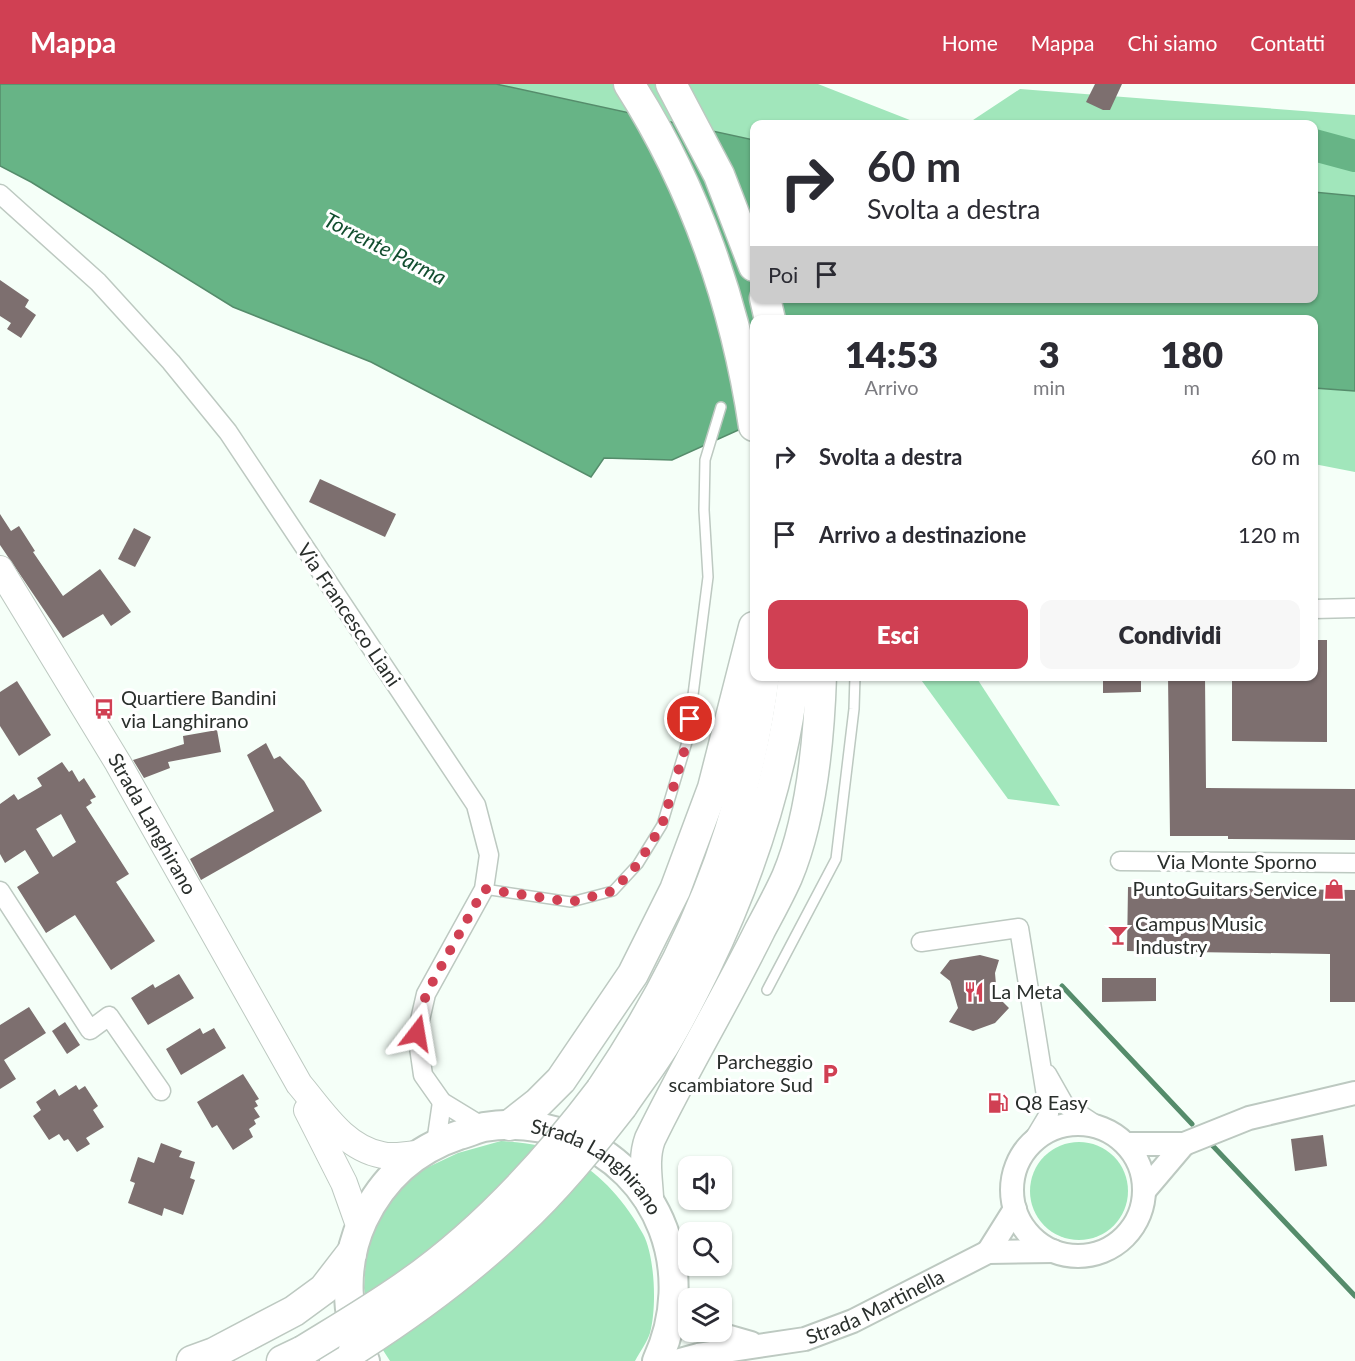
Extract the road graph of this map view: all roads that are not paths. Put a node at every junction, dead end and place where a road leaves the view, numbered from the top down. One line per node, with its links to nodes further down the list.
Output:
1 (629, 84): 5 (highway)
2 (671, 84): 4 (highway)
3 (0, 194): 17 (street, Via Francesco Liani)
4 (750, 256)
5 (750, 406)
6 (721, 407): 17 (lane)
7 (0, 568): 22 (main road, Strada Langhirano)
8 (1355, 608): 9 (street)
9 (1318, 609)
10 (750, 643): 27 (highway)
11 (763, 681): 25 (highway)
12 (793, 681): 25 (highway)
13 (820, 681): 34 (highway)
14 (855, 681): 20 (lane)
15 (1120, 861): 16 (street, Via Monte Sporno)
16 (1355, 863)
17 (484, 889): 26 (street, Via Francesco Liani)
18 (0, 891): 23 (street)
19 (921, 942): 21 (street)
20 (767, 990)
21 (1042, 1065): 28 (street); 29 (street)
22 (299, 1084): 32 (main road, Strada Langhirano); 36 (main road, Strada Langhirano)
23 (161, 1091)
24 (1355, 1094): 31 (street, Strada Martinella)
25 (612, 1098): 43 (highway, bridge); 44 (highway, bridge)
26 (442, 1102): 27 (street, Via Francesco Liani); 32 (street)
27 (497, 1126): 32 (main road, Strada Langhirano); 34 (main road, Strada Langhirano)
28 (1099, 1127): 29 (street, Strada Martinella); 30 (street, Strada Martinella)
29 (1031, 1144): 35 (street, Strada Martinella)
30 (1126, 1144): 31 (street, Strada Martinella); 33 (street, Strada Martinella)
31 (1184, 1144): 33 (street, Strada Martinella)
32 (428, 1148): 36 (main road, Strada Langhirano)
33 (1145, 1190): 37 (street, Strada Martinella)
34 (648, 1197): 39 (main road, Strada Langhirano)
35 (1015, 1209): 37 (street, Strada Martinella); 38 (street)
36 (356, 1241): 44 (main road, Strada Langhirano); 45 (highway)
37 (1053, 1251): 38 (street, Strada Martinella)
38 (988, 1252): 42 (street, Strada Martinella)
39 (680, 1288)
40 (678, 1305): 46 (main road, Strada Langhirano)
41 (732, 1338): 42 (street, Strada Martinella)
42 (759, 1345): 47 (street, Strada Martinella)
43 (292, 1356)
44 (351, 1357)
45 (192, 1361)
46 (657, 1361)
47 (676, 1361)

